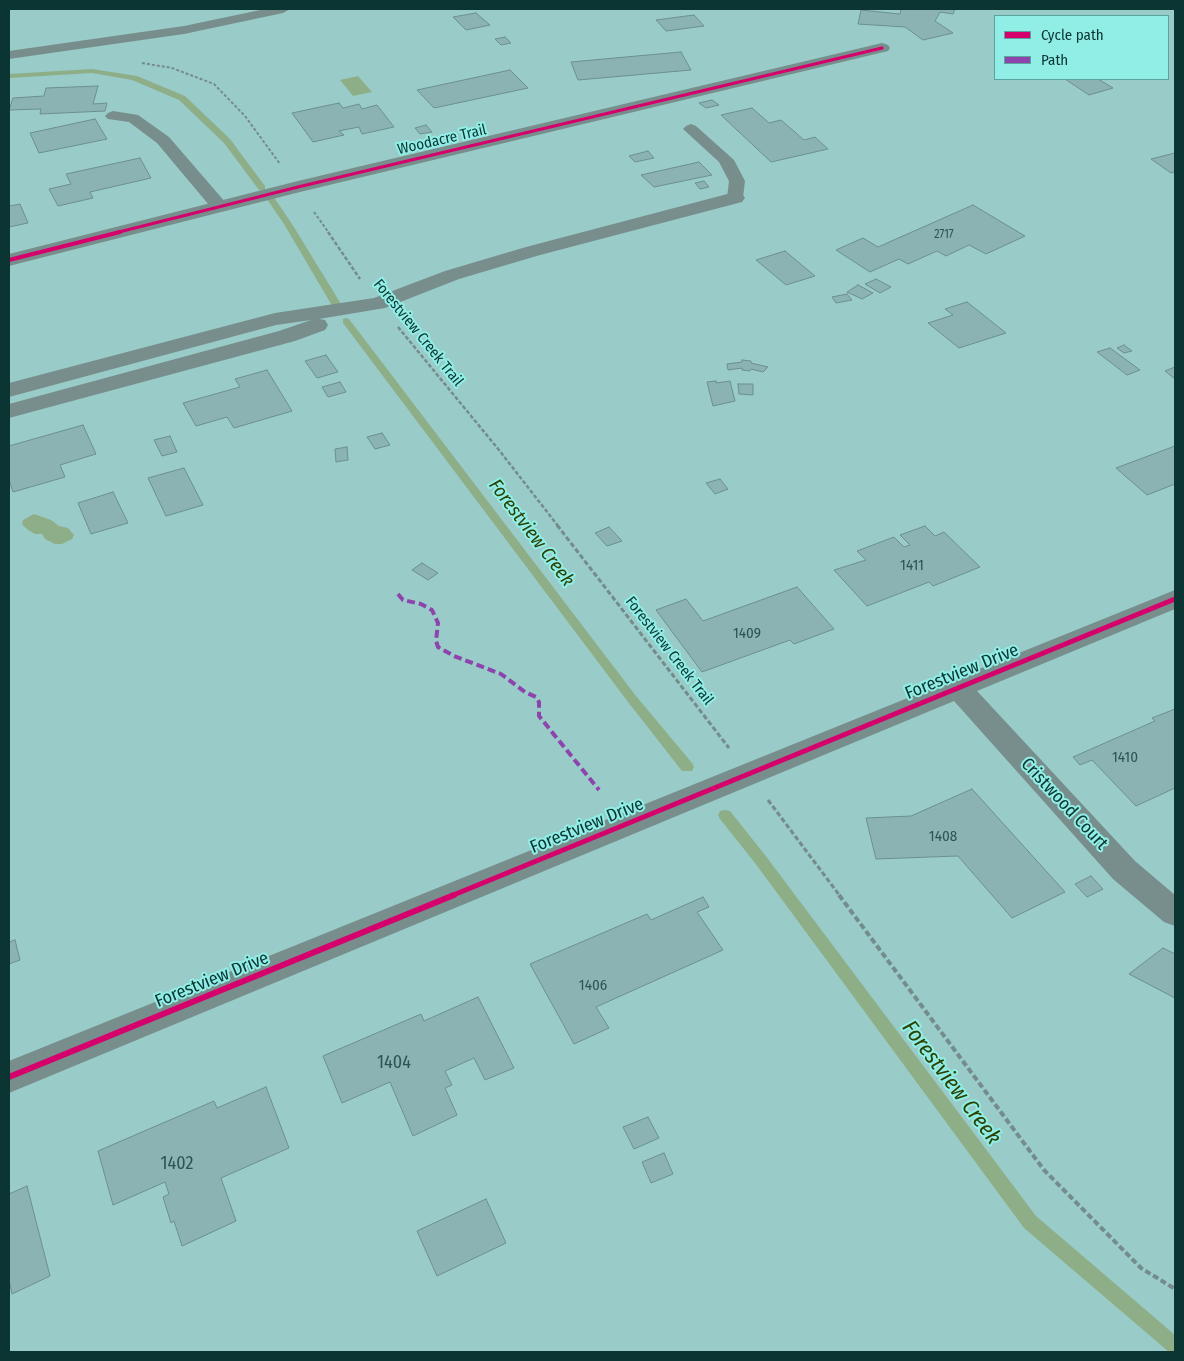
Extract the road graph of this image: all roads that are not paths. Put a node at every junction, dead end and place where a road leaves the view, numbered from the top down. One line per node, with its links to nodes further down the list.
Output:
1 (283, 9): 3 (lane)
2 (882, 48): 7 (street, Woodacre Trail)
3 (9, 55)
4 (113, 116): 7 (lane)
5 (691, 128): 6 (lane)
6 (735, 198): 9 (street)
7 (220, 207): 8 (street, Woodacre Trail)
8 (9, 260)
9 (378, 304): 10 (street); 11 (street)
10 (9, 390)
11 (9, 411)
12 (1175, 599): 13 (street, Forestview Drive)
13 (958, 688): 14 (street, Cristwood Court); 15 (street, Forestview Drive)
14 (1175, 913)
15 (9, 1078)

